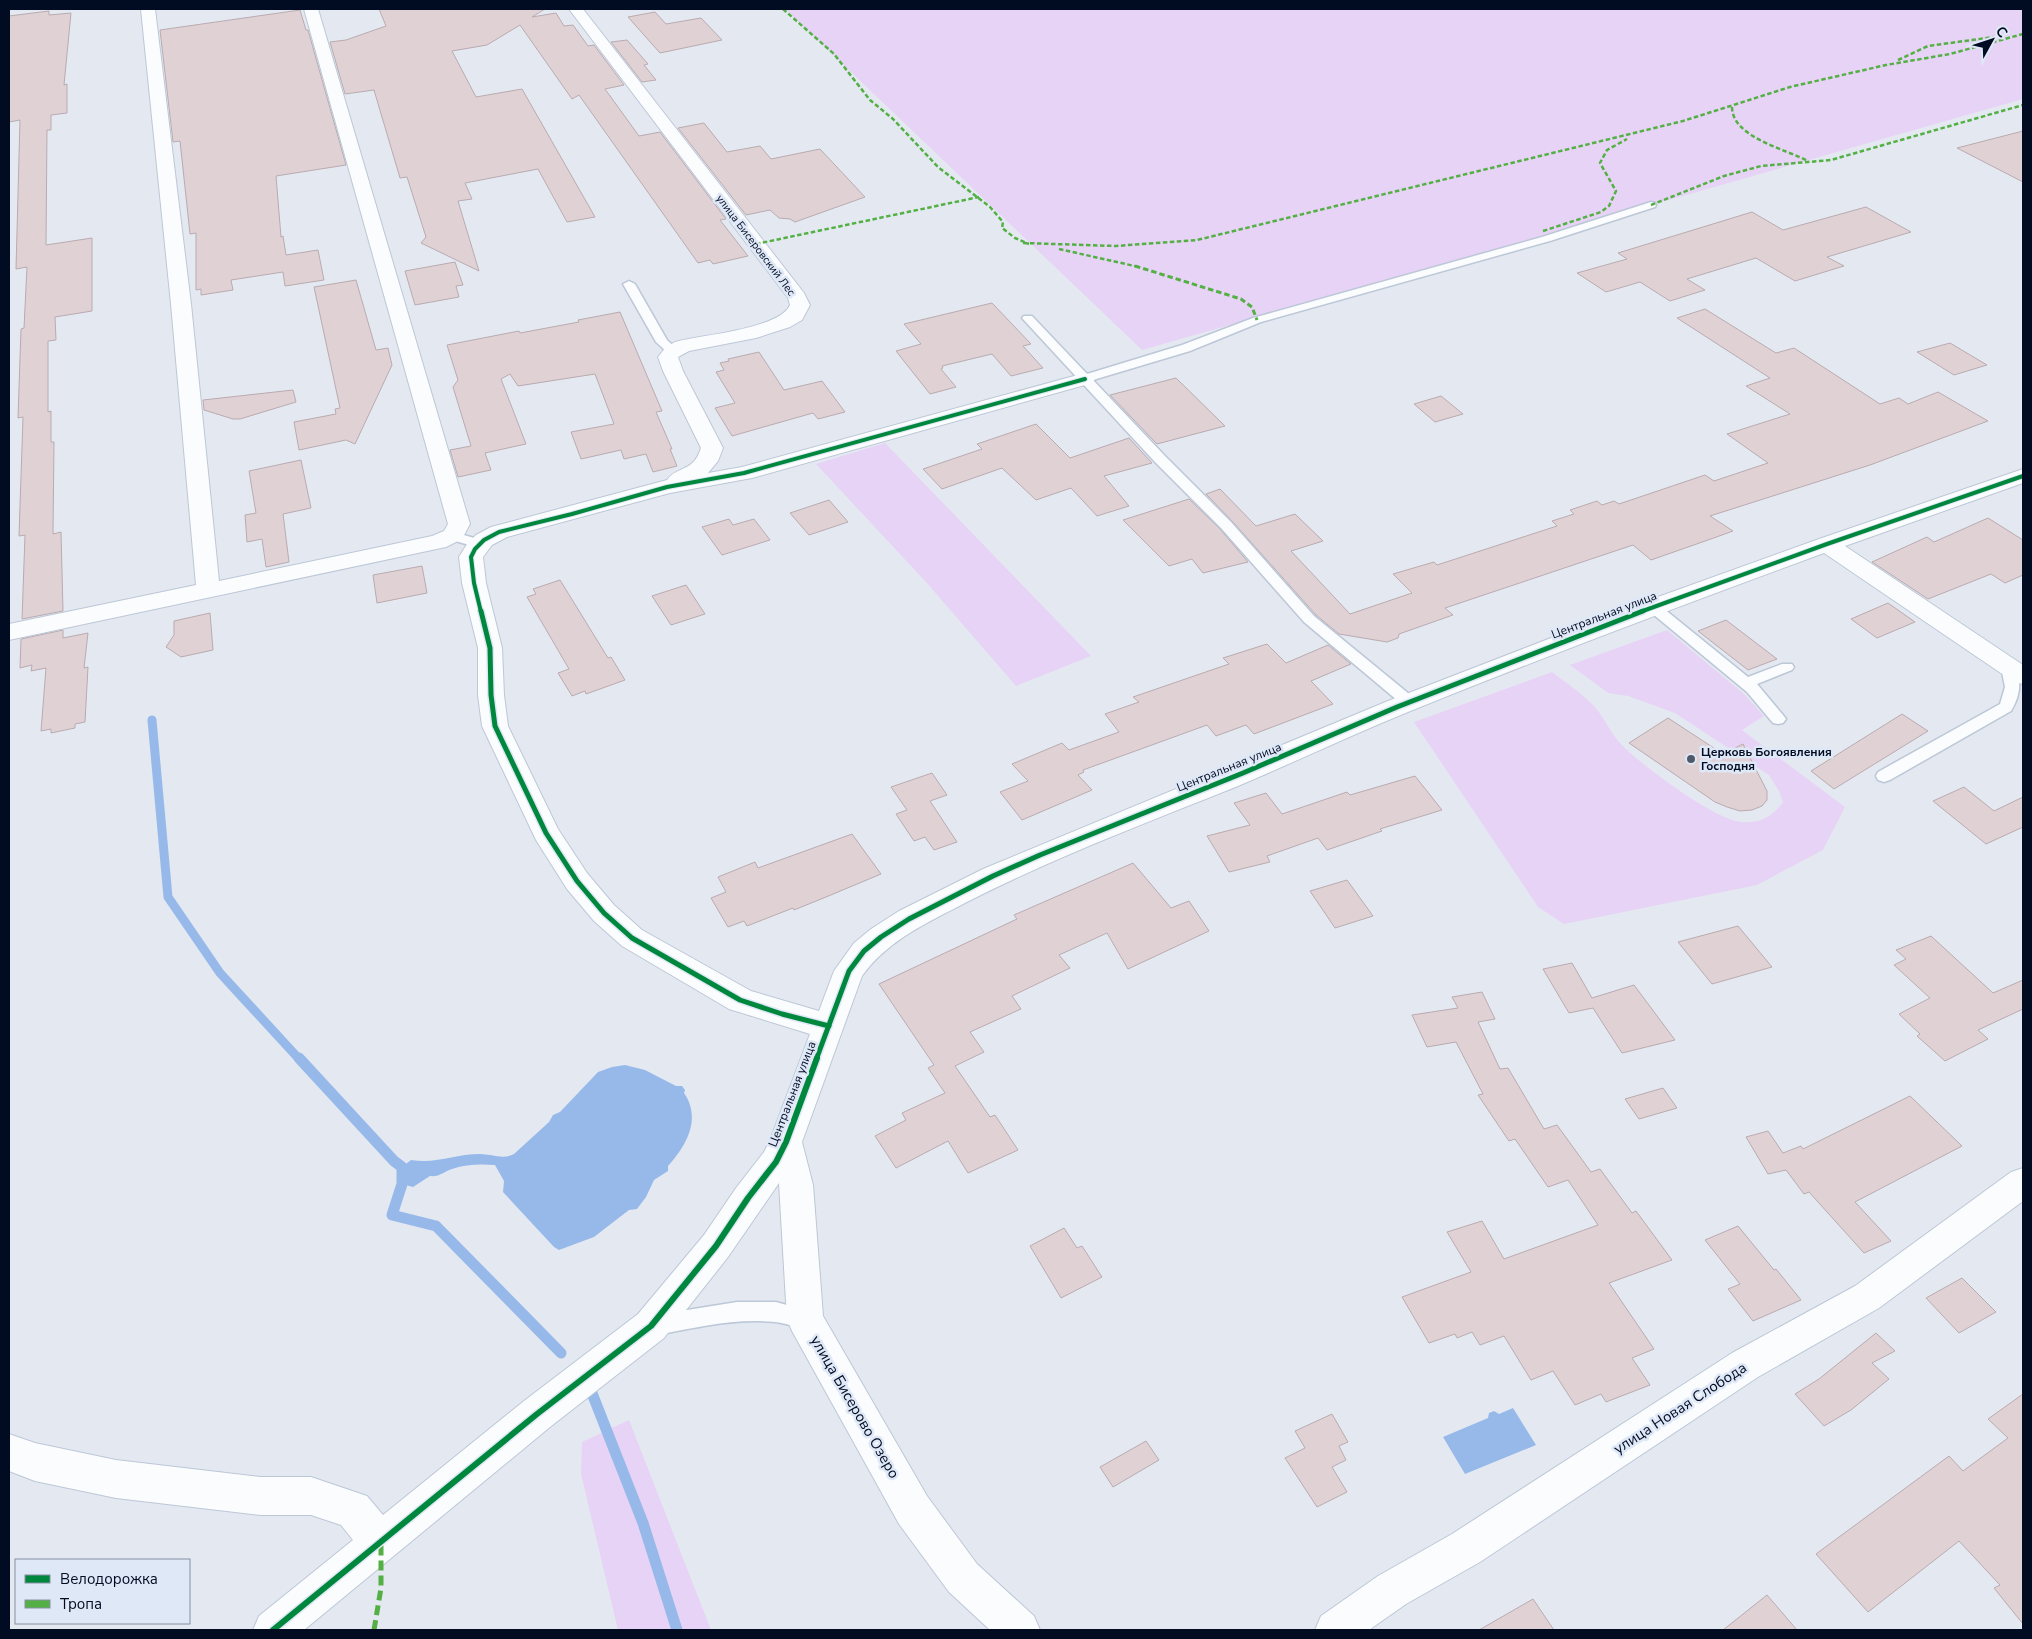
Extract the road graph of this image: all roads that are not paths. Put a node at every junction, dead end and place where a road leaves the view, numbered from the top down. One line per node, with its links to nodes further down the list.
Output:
1 (148, 9): 14 (street)
2 (312, 9): 11 (street)
3 (576, 9): 7 (street, улица Бисеровский Лес)
4 (1651, 204): 8 (lane)
5 (629, 284): 7 (lane)
6 (1028, 318): 8 (lane)
7 (673, 351): 10 (street)
8 (1086, 379): 10 (street); 20 (lane)
9 (2023, 476): 13 (street, Центральная улица)
10 (667, 487): 12 (street)
11 (453, 536): 12 (lane); 14 (street)
12 (480, 544): 23 (street)
13 (1827, 544): 15 (street, Центральная улица); 18 (street)
14 (208, 590): 16 (street)
15 (1653, 607): 19 (lane); 20 (street, Центральная улица)
16 (9, 632)
17 (1786, 667): 19 (lane)
18 (2016, 671): 22 (lane)
19 (1746, 683): 21 (lane)
20 (1409, 702): 23 (street, Центральная улица)
21 (1778, 718)
22 (1884, 776)
23 (829, 1026): 24 (street, Центральная улица)
24 (786, 1142): 26 (street, улица Бисерово Озеро); 27 (street, Центральная улица)
25 (2023, 1182): 32 (street, улица Новая Слобода)
26 (805, 1319): 27 (lane); 31 (street, улица Бисерово Озеро)
27 (650, 1326): 29 (street, Центральная улица)
28 (9, 1453): 29 (street)
29 (381, 1543): 30 (street, Центральная улица)
30 (273, 1630)
31 (1020, 1630)
32 (1335, 1630)

